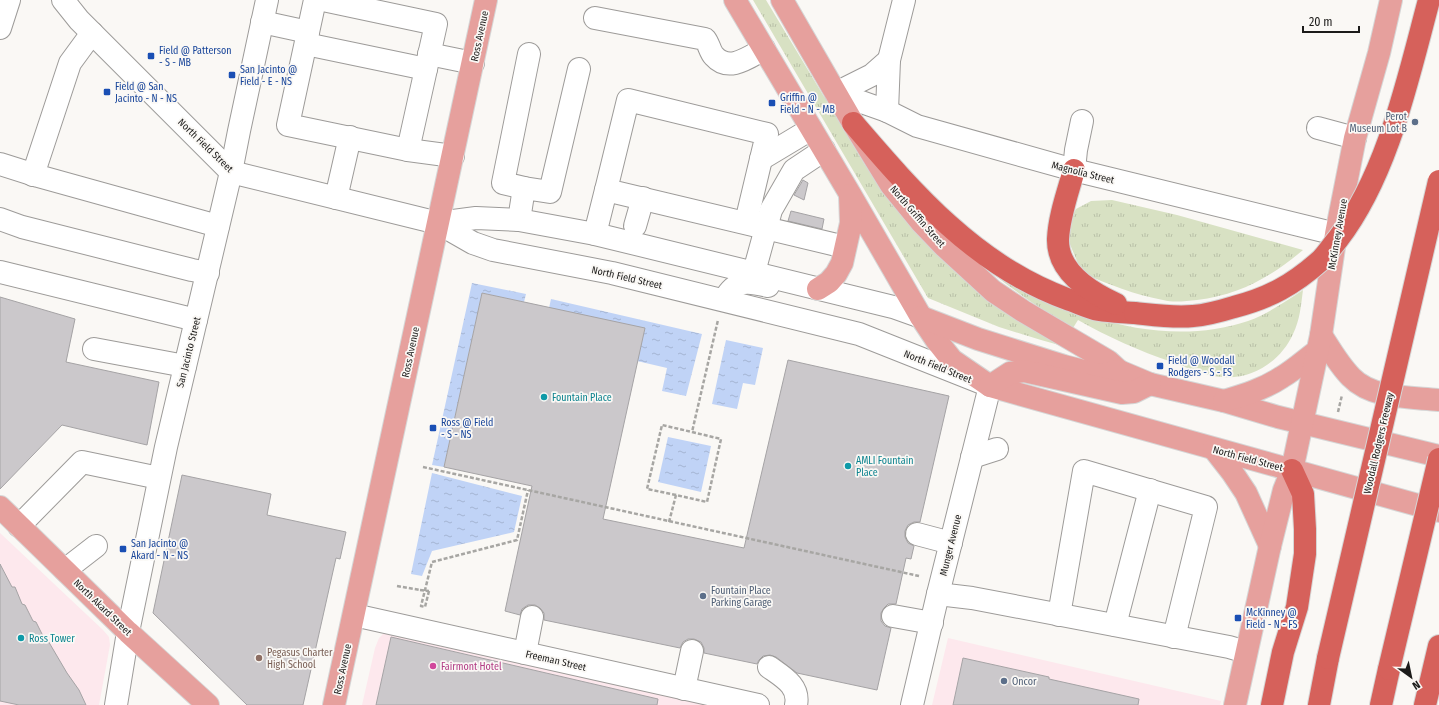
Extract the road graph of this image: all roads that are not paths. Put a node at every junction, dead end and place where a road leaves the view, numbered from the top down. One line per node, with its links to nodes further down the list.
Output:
1 (8, 0): 16 (street)
2 (54, 0): 15 (street, North Field Street)
3 (64, 0): 15 (street, North Field Street)
4 (267, 0): 14 (street, San Jacinto Street)
5 (315, 0): 17 (street)
6 (323, 0): 21 (street)
7 (486, 0): 22 (main road, Ross Avenue)
8 (735, 0): 18 (main road)
9 (782, 0): 24 (main road, North Griffin Street)
10 (1391, 0): 31 (main road, McKinney Avenue)
11 (1429, 0): 61 (highway, bridge)
12 (897, 1): 20 (street)
13 (595, 18): 18 (street)
14 (262, 22): 17 (street); 38 (street, San Jacinto Street)
15 (86, 26): 38 (street, North Field Street); 39 (street)
16 (0, 28)
17 (307, 38): 21 (street); 30 (street)
18 (764, 49): 29 (main road)
19 (529, 54): 41 (street)
20 (889, 60): 24 (street); 25 (street)
21 (427, 62): 22 (street); 32 (street)
22 (473, 63): 34 (main road, Ross Avenue)
23 (579, 69): 41 (street)
24 (836, 93): 25 (street, Magnolia Street); 27 (main road, North Griffin Street)
25 (887, 111): 37 (street, Magnolia Street)
26 (1082, 121): 37 (street)
27 (853, 123): 61 (highway); 67 (main road, North Griffin Street)
28 (1318, 128): 31 (street)
29 (811, 129): 33 (main road); 35 (street)
30 (350, 137): 32 (street); 44 (street)
31 (1355, 138): 54 (main road, McKinney Avenue)
32 (408, 150): 34 (street)
33 (824, 150): 43 (main road); 52 (street)
34 (453, 156): 49 (main road, Ross Avenue)
35 (761, 159): 42 (street); 48 (street)
36 (0, 164): 39 (street)
37 (1074, 170): 54 (street, Magnolia Street); 61 (highway)
38 (231, 172): 44 (street, North Field Street); 50 (street, San Jacinto Street)
39 (33, 175): 50 (street)
40 (1439, 181): 113 (highway, Woodall Rodgers Freeway, bridge)
41 (524, 188): 47 (street)
42 (606, 190): 45 (street); 53 (street)
43 (850, 194): 55 (main road); 62 (main road)
44 (336, 198): 49 (street, North Field Street)
45 (643, 198): 48 (street); 51 (street)
46 (0, 219): 58 (street)
47 (519, 220): 49 (street, North Field Street); 53 (street, North Field Street)
48 (746, 222): 52 (street)
49 (438, 223): 60 (street, North Field Street); 90 (main road, Ross Avenue)
50 (218, 226): 58 (street, San Jacinto Street)
51 (635, 226)
52 (766, 228): 55 (street); 57 (street)
53 (595, 234): 57 (street, North Field Street)
54 (1336, 234): 64 (main road, McKinney Avenue)
55 (845, 247): 59 (main road)
56 (0, 272): 63 (street)
57 (754, 272): 59 (street, North Field Street)
58 (208, 273): 63 (street, San Jacinto Street)
59 (818, 289): 60 (street); 62 (street, North Field Street)
60 (724, 300): 69 (street, North Field Street)
61 (1135, 313)
62 (921, 316): 67 (main road, North Field Street); 69 (main road)
63 (196, 320): 66 (street, San Jacinto Street)
64 (1319, 343): 70 (main road); 71 (main road); 72 (main road, McKinney Avenue)
65 (94, 349): 66 (street)
66 (185, 366): 79 (street, San Jacinto Street)
67 (1119, 371): 68 (main road)
68 (1150, 384): 69 (main road); 71 (main road)
69 (990, 386): 74 (main road, North Field Street); 76 (street, Munger Avenue)
70 (1439, 400)
71 (1224, 401): 72 (main road)
72 (1302, 422): 75 (main road); 78 (main road, McKinney Avenue)
73 (997, 449): 76 (street)
74 (1214, 449): 78 (main road, North Field Street); 87 (main road)
75 (1439, 456)
76 (972, 457): 85 (street, Munger Avenue)
77 (1439, 460): 114 (highway, bridge)
78 (1292, 470): 82 (main road, North Field Street); 87 (main road); 112 (highway)
79 (159, 478): 83 (street); 96 (street, San Jacinto Street)
80 (1150, 490): 91 (street); 95 (street); 97 (street)
81 (0, 507): 83 (main road, North Akard Street)
82 (1439, 511)
83 (19, 526): 88 (main road, North Akard Street)
84 (917, 534): 85 (street)
85 (951, 543): 89 (street, Munger Avenue)
86 (96, 546): 88 (street)
87 (1270, 546): 100 (main road)
88 (65, 570): 96 (main road, North Akard Street)
89 (938, 594): 91 (street); 94 (street, Munger Avenue)
90 (354, 615): 101 (street, Freeman Street); 107 (main road, Ross Avenue)
91 (1059, 615): 95 (street)
92 (893, 616): 94 (street)
93 (532, 617): 101 (street)
94 (932, 623): 110 (street, Munger Avenue)
95 (1115, 625): 97 (street)
96 (128, 632): 105 (main road, North Akard Street); 106 (street, San Jacinto Street)
97 (1174, 637): 100 (street)
98 (1439, 646): 115 (highway)
99 (692, 651): 104 (street)
100 (1246, 652): 111 (main road)
101 (525, 653): 104 (street, Freeman Street)
102 (769, 667): 109 (street)
103 (1439, 686): 116 (highway)
104 (684, 689): 108 (street, Freeman Street)
105 (203, 702)
106 (116, 705)
107 (334, 705)
108 (758, 705)
109 (796, 705)
110 (912, 705)
111 (1235, 705)
112 (1272, 705)
113 (1319, 705)
114 (1382, 705)
115 (1425, 705)
116 (1433, 705)

